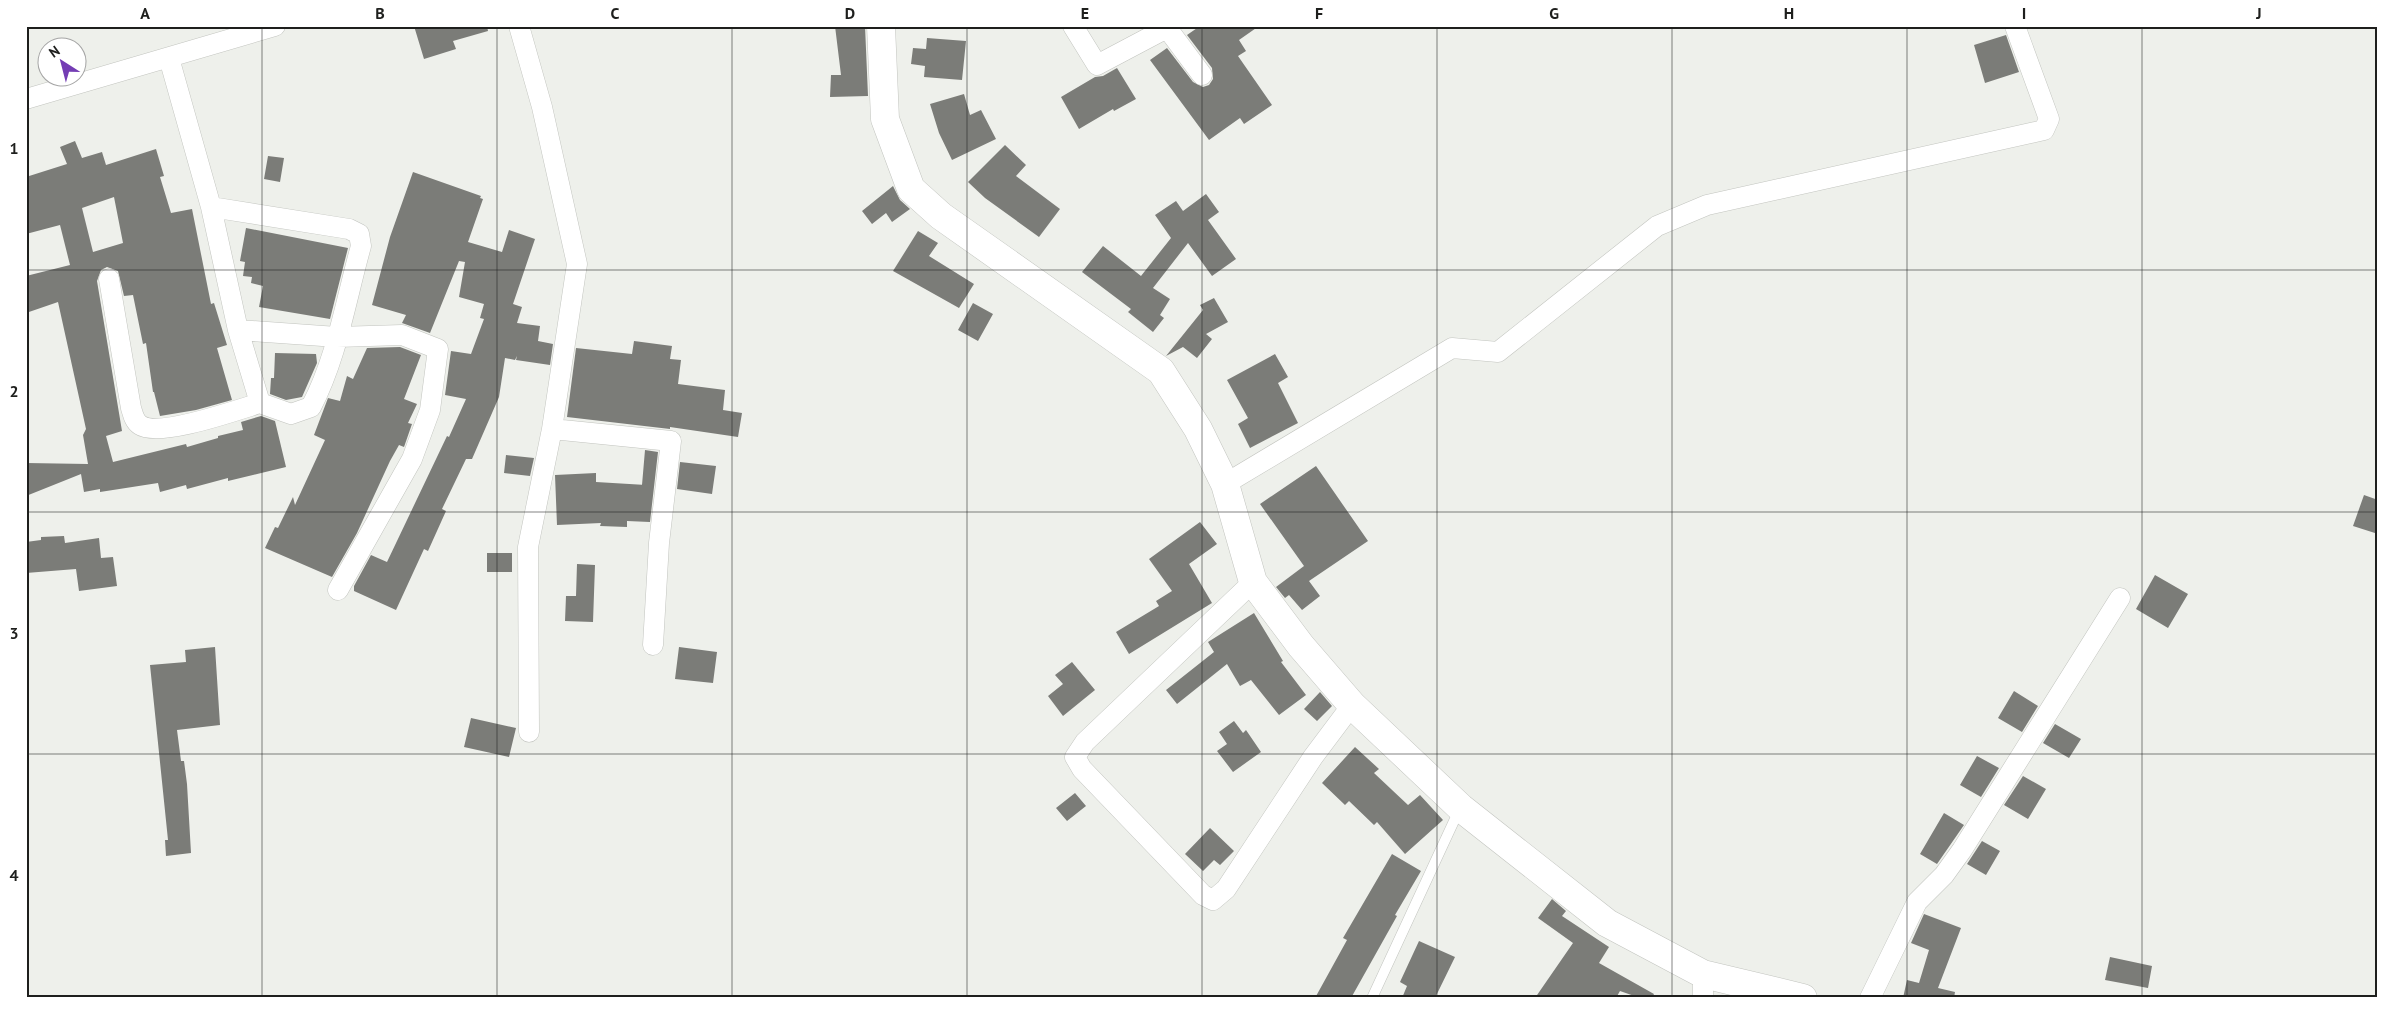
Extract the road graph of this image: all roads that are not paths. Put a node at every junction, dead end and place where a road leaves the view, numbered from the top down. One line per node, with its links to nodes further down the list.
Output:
1 (275, 26): 6 (street)
2 (519, 26): 14 (street)
3 (880, 26): 15 (street)
4 (1073, 26): 7 (street)
5 (2015, 26): 15 (street)
6 (169, 58): 8 (street); 9 (street)
7 (1202, 75)
8 (26, 99)
9 (211, 206): 11 (street); 12 (street)
10 (109, 279): 13 (street)
11 (238, 330): 12 (street); 13 (street)
12 (337, 337): 13 (street); 17 (street)
13 (260, 403)
14 (552, 429): 19 (street); 21 (street)
15 (1225, 484): 16 (street)
16 (1252, 582): 20 (street); 20 (street)
17 (338, 590)
18 (2120, 598): 26 (street)
19 (653, 645)
20 (1352, 704): 22 (street)
21 (529, 732)
22 (1461, 808): 23 (street); 24 (lane)
23 (1703, 986): 25 (street)
24 (1372, 998)
25 (1803, 998)
26 (1870, 998)

